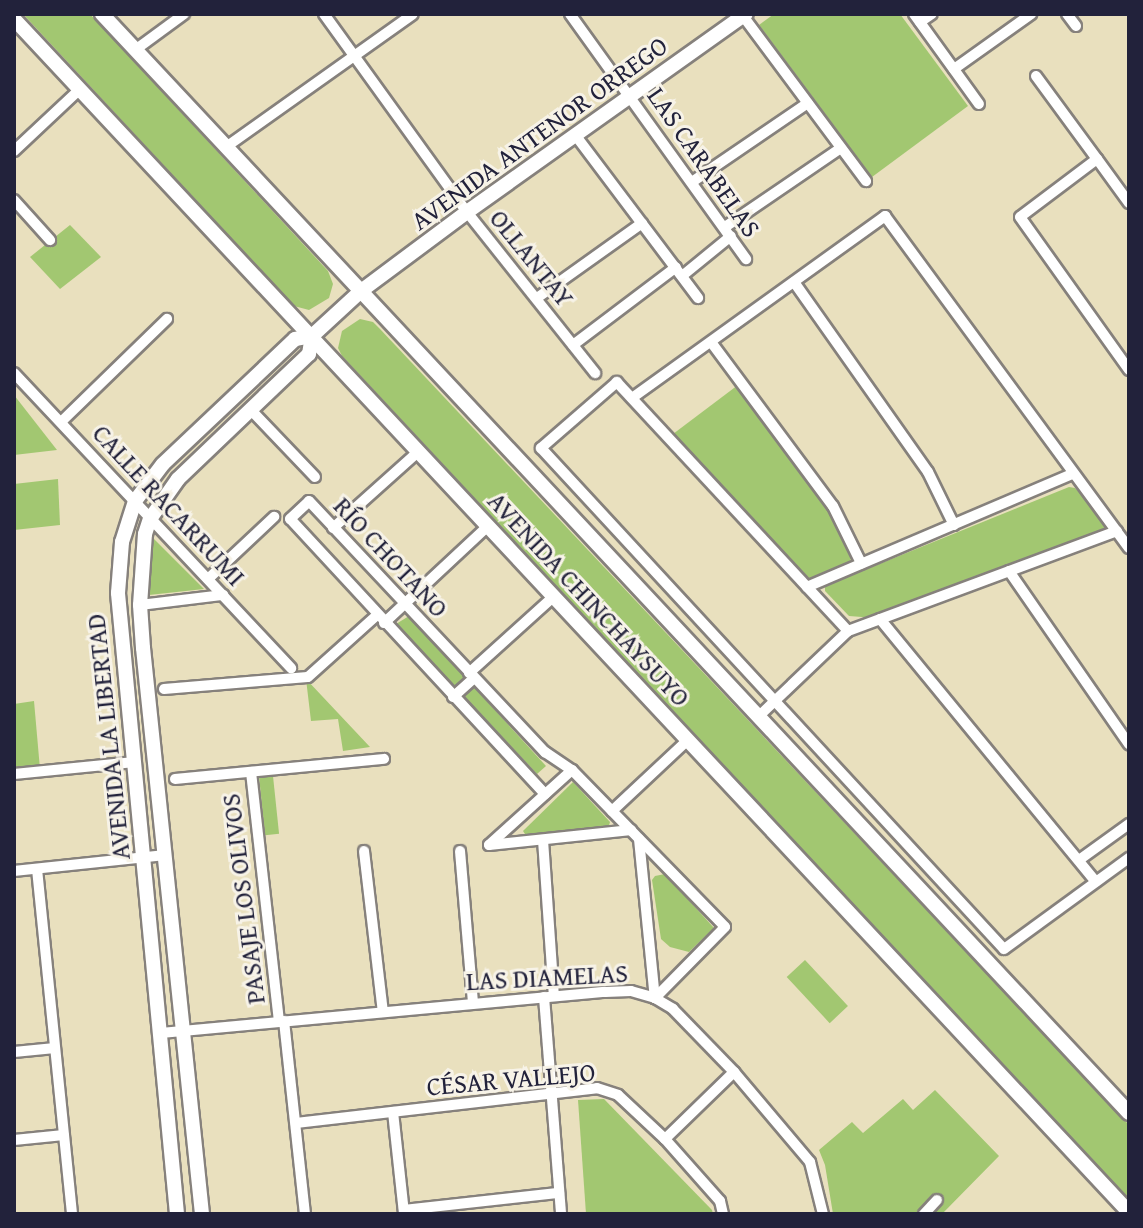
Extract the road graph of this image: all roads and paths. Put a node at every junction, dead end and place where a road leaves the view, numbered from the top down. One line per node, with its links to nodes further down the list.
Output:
1 (102, 14): 13 (street, AVENIDA CHINCHAYSUYO)
2 (184, 14): 13 (street)
3 (324, 14): 14 (street, OLLANTAY)
4 (413, 14): 14 (street)
5 (570, 14): 18 (street, LAS CARABELAS)
6 (932, 14): 10 (street)
7 (1031, 14): 15 (street)
8 (1067, 14): 12 (street)
9 (744, 15): 18 (street, AVENIDA ANTENOR ORREGO); 19 (street)
10 (917, 18): 15 (street)
11 (14, 19): 17 (street, AVENIDA CHINCHAYSUYO)
12 (1076, 26)
13 (135, 50): 22 (street, AVENIDA CHINCHAYSUYO)
14 (354, 56): 22 (street); 30 (street, OLLANTAY)
15 (954, 69): 20 (street)
16 (1036, 76): 25 (street)
17 (79, 90): 24 (street); 41 (street, AVENIDA CHINCHAYSUYO)
18 (631, 98): 21 (street, AVENIDA ANTENOR ORREGO); 27 (street, LAS CARABELAS)
19 (808, 103): 23 (street); 27 (street)
20 (979, 104)
21 (576, 136): 30 (street, AVENIDA ANTENOR ORREGO); 31 (street)
22 (226, 147): 37 (street, AVENIDA CHINCHAYSUYO)
23 (841, 148): 26 (street); 32 (street)
24 (14, 151)
25 (1097, 159): 29 (street); 44 (street)
26 (866, 181)
27 (692, 182): 32 (street, LAS CARABELAS)
28 (14, 200): 33 (street)
29 (1129, 203)
30 (467, 212): 37 (street, AVENIDA ANTENOR ORREGO); 38 (street, OLLANTAY)
31 (642, 223): 35 (street); 38 (street)
32 (728, 232): 34 (street, LAS CARABELAS); 35 (street)
33 (50, 240)
34 (746, 259)
35 (679, 272): 39 (street); 43 (street)
36 (794, 282): 42 (street); 53 (street); 58 (street)
37 (356, 296): 41 (street, AVENIDA LA LIBERTAD); 81 (street, AVENIDA CHINCHAYSUYO)
38 (537, 298): 43 (street, OLLANTAY)
39 (698, 298)
40 (167, 319): 49 (street)
41 (317, 332): 48 (street, AVENIDA LA LIBERTAD); 50 (street, AVENIDA LA LIBERTAD); 52 (street, AVENIDA CHINCHAYSUYO)
42 (711, 342): 47 (street); 63 (street)
43 (573, 345): 46 (street, OLLANTAY)
44 (1129, 370)
45 (14, 373): 49 (street, CALLE RACARRUMI)
46 (595, 373)
47 (632, 398): 66 (street); 80 (street)
48 (250, 409): 51 (street, AVENIDA LA LIBERTAD); 54 (street)
49 (61, 422): 55 (street, CALLE RACARRUMI)
50 (196, 431): 51 (street); 55 (street, AVENIDA LA LIBERTAD)
51 (211, 446): 57 (street, AVENIDA LA LIBERTAD)
52 (419, 451): 59 (street, AVENIDA CHINCHAYSUYO); 60 (street)
53 (1072, 474): 58 (street); 61 (street)
54 (315, 477)
55 (135, 501): 57 (street, CALLE RACARRUMI); 75 (street, AVENIDA LA LIBERTAD)
56 (274, 517): 65 (street)
57 (150, 519): 65 (street, CALLE RACARRUMI); 69 (street, AVENIDA LA LIBERTAD)
58 (954, 525): 63 (street)
59 (488, 526): 68 (street, AVENIDA CHINCHAYSUYO); 70 (street)
60 (333, 528): 70 (street, RÍO CHOTANO); 71 (street, RÍO CHOTANO)
61 (1117, 531): 62 (street); 64 (street)
62 (1129, 548)
63 (861, 563): 66 (street)
64 (1009, 571): 72 (street); 83 (street)
65 (208, 579): 67 (street, CALLE RACARRUMI)
66 (807, 587): 73 (street)
67 (223, 595): 69 (street); 76 (street, CALLE RACARRUMI)
68 (553, 597): 77 (street); 82 (street, AVENIDA CHINCHAYSUYO)
69 (140, 605): 74 (street, AVENIDA LA LIBERTAD)
70 (404, 605): 71 (street); 77 (street, RÍO CHOTANO)
71 (381, 619): 78 (street); 79 (street, RÍO CHOTANO)
72 (880, 619): 73 (street); 100 (street)
73 (848, 631): 80 (street)
74 (143, 648): 75 (street); 97 (street, AVENIDA LA LIBERTAD)
75 (122, 649): 85 (street, AVENIDA LA LIBERTAD)
76 (291, 668)
77 (471, 675): 79 (street); 86 (street, RÍO CHOTANO)
78 (164, 689)
79 (453, 697): 90 (street, RÍO CHOTANO)
80 (775, 701): 81 (street); 103 (street)
81 (758, 717): 116 (street, AVENIDA CHINCHAYSUYO)
82 (688, 740): 91 (street); 124 (street, AVENIDA CHINCHAYSUYO)
83 (1129, 744)
84 (384, 759): 87 (street)
85 (134, 762): 88 (street); 98 (street, AVENIDA LA LIBERTAD)
86 (572, 770): 90 (street); 91 (street, RÍO CHOTANO)
87 (251, 772): 89 (street); 108 (street, PASAJE LOS OLIVOS)
88 (14, 774)
89 (175, 779)
90 (545, 794): 94 (street)
91 (612, 811): 93 (street, RÍO CHOTANO)
92 (1129, 824): 100 (street)
93 (635, 834): 94 (street); 105 (street); 105 (street, RÍO CHOTANO)
94 (543, 840): 104 (street)
95 (364, 851): 107 (street)
96 (460, 851): 106 (street)
97 (165, 855): 98 (street); 109 (street, AVENIDA LA LIBERTAD)
98 (144, 857): 101 (street); 110 (street, AVENIDA LA LIBERTAD)
99 (1129, 858): 103 (street)
100 (1079, 860): 103 (street)
101 (37, 869): 102 (street); 111 (street)
102 (14, 871)
103 (1096, 882)
104 (549, 996): 105 (street, LAS DIAMELAS); 106 (street, LAS DIAMELAS); 114 (street)
105 (655, 998): 113 (street, LAS DIAMELAS)
106 (473, 1002): 107 (street, LAS DIAMELAS)
107 (383, 1012): 108 (street, LAS DIAMELAS)
108 (282, 1021): 109 (street, LAS DIAMELAS); 117 (street, PASAJE LOS OLIVOS)
109 (183, 1031): 110 (street, LAS DIAMELAS); 127 (street, AVENIDA LA LIBERTAD)
110 (161, 1033): 126 (street, AVENIDA LA LIBERTAD)
111 (55, 1048): 112 (street); 118 (street)
112 (14, 1052)
113 (734, 1072): 119 (street); 131 (street, LAS DIAMELAS)
114 (551, 1094): 115 (street, CÉSAR VALLEJO); 119 (street, CÉSAR VALLEJO); 121 (street)
115 (393, 1112): 117 (street, CÉSAR VALLEJO); 123 (street)
116 (1129, 1113)
117 (296, 1123): 128 (street, PASAJE LOS OLIVOS)
118 (64, 1135): 120 (street); 125 (street)
119 (665, 1139): 130 (street, CÉSAR VALLEJO)
120 (14, 1140)
121 (559, 1193): 123 (street); 129 (street)
122 (937, 1200): 132 (street)
123 (404, 1212)
124 (1129, 1212)
125 (72, 1214)
126 (177, 1214)
127 (202, 1214)
128 (305, 1214)
129 (561, 1214)
130 (723, 1214)
131 (823, 1214)
132 (924, 1214)

